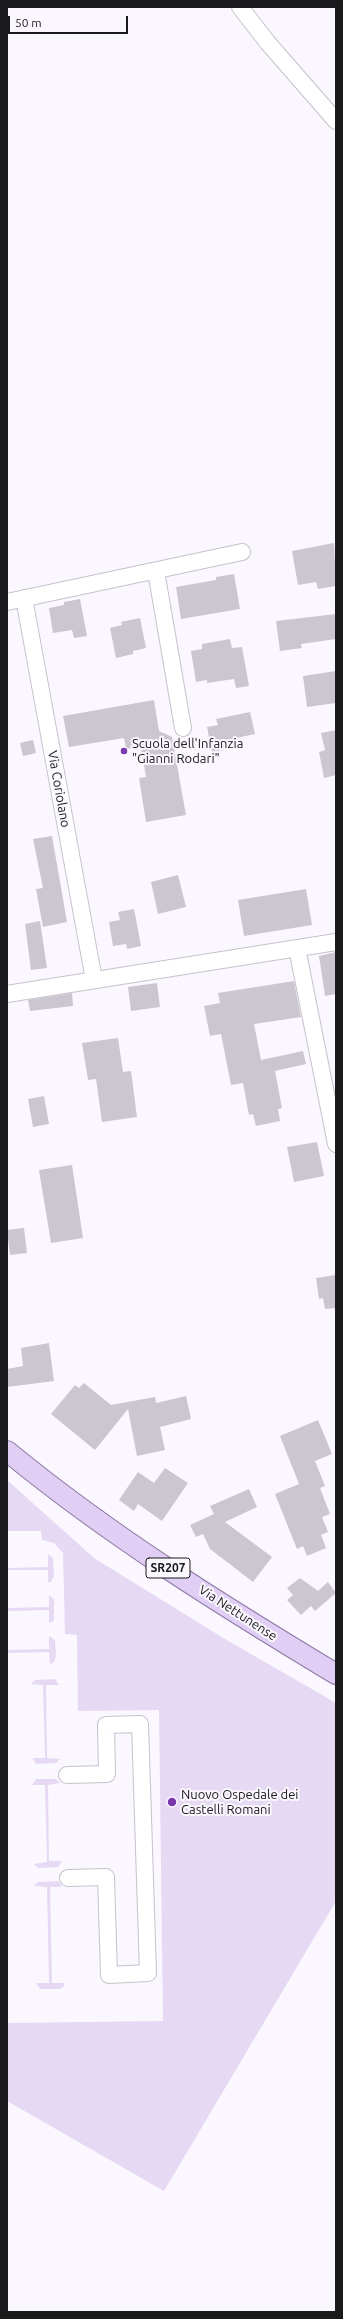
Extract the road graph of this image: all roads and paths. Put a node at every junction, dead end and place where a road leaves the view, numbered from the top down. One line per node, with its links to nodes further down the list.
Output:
1 (240, 7): 2 (street)
2 (336, 121)
3 (242, 552): 4 (street)
4 (156, 572): 5 (street); 7 (street)
5 (24, 598): 6 (street); 10 (street, Via Coriolano)
6 (7, 602)
7 (183, 728)
8 (336, 942): 9 (street)
9 (296, 948): 10 (street); 12 (street)
10 (94, 980): 11 (street)
11 (7, 994)
12 (336, 1144)
13 (7, 1450): 14 (main road, Via Nettunense / SR207)
14 (336, 1674)
15 (67, 1775): 16 (street)
16 (68, 1878)

